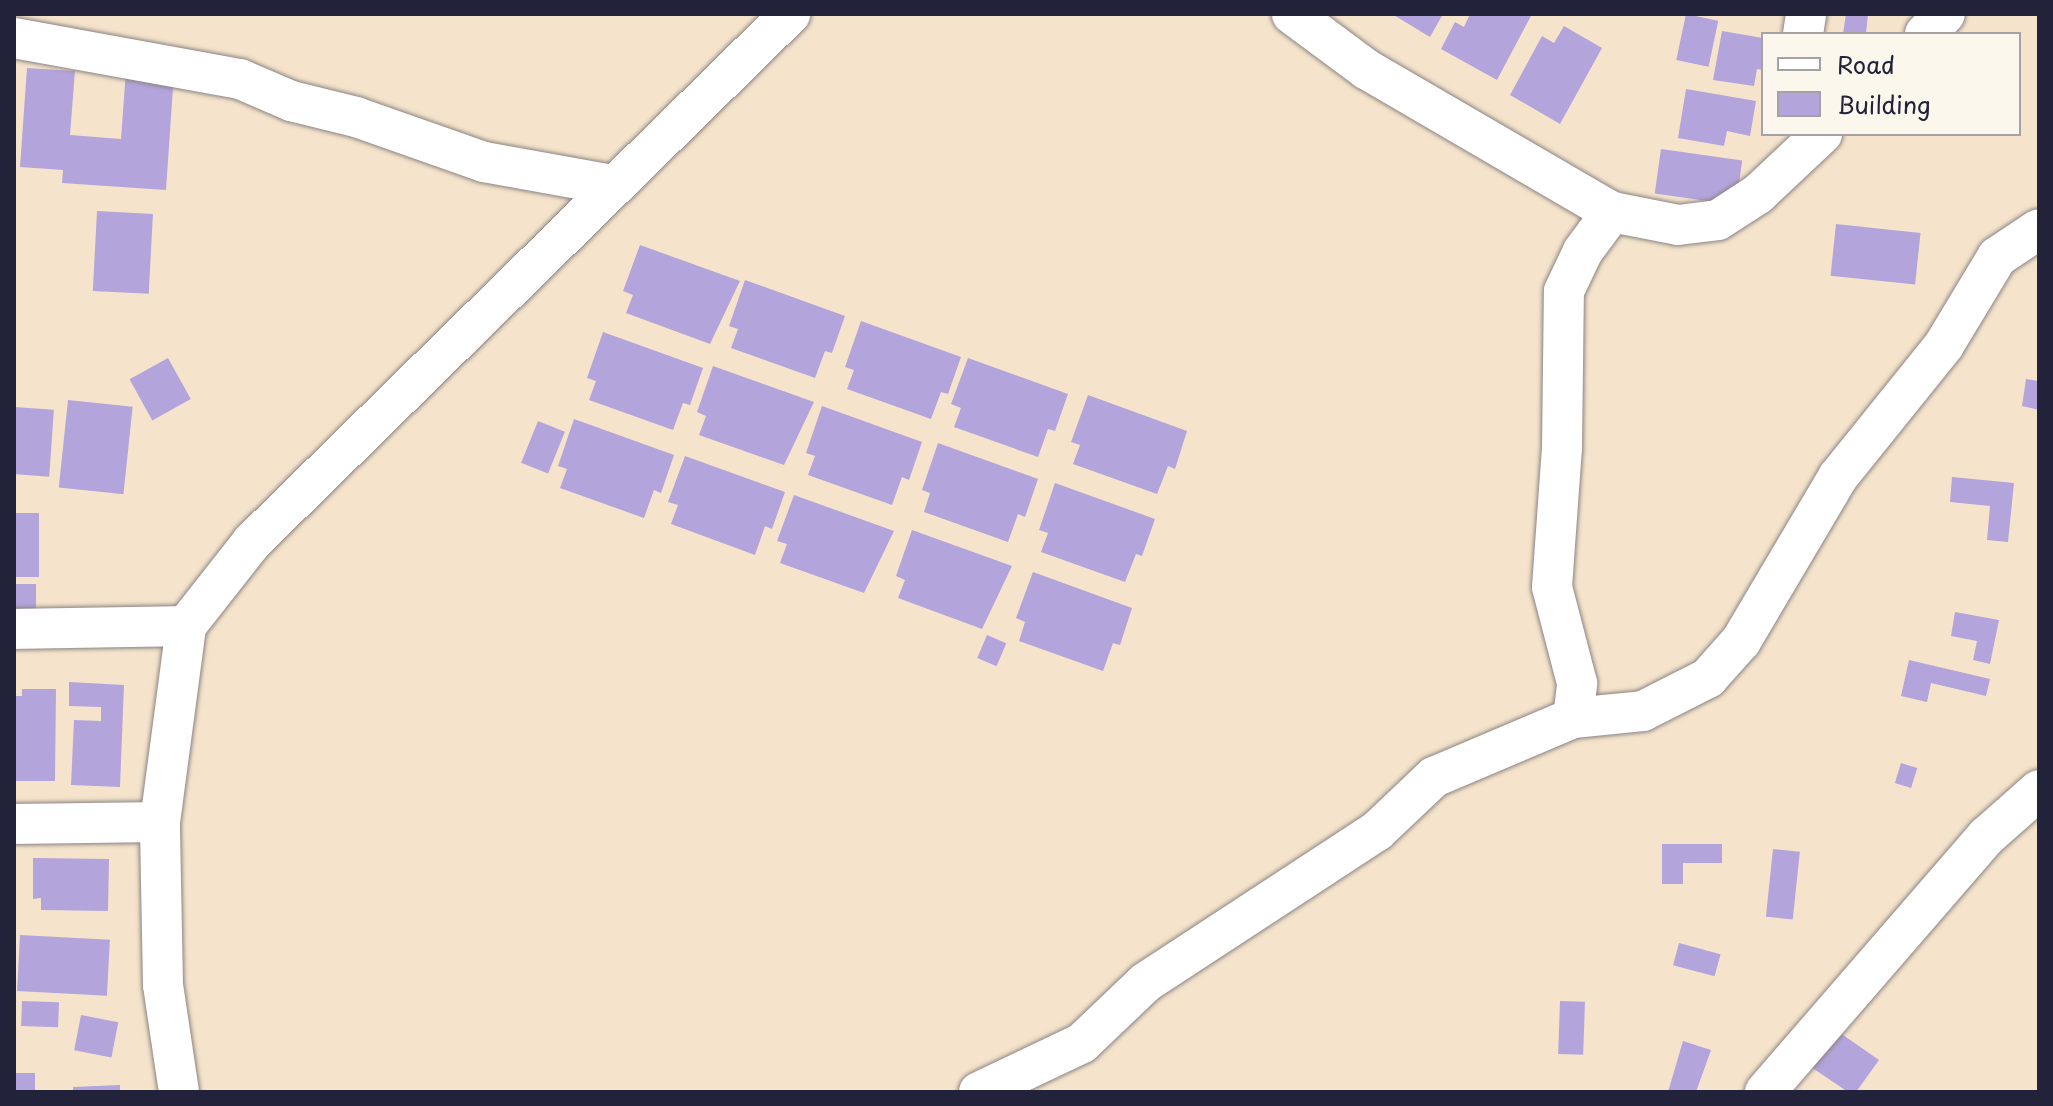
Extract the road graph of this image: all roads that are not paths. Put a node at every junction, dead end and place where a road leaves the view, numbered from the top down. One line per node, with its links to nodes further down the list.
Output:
1 (790, 14): 8 (street)
2 (1292, 14): 9 (street)
3 (1945, 14): 4 (street)
4 (1927, 32)
5 (14, 38): 8 (street)
6 (1818, 136): 7 (street)
7 (1785, 153): 9 (street)
8 (612, 185): 11 (street)
9 (1612, 212): 13 (street)
10 (2039, 229): 13 (street)
11 (186, 626): 12 (street); 15 (street)
12 (14, 629)
13 (1573, 718): 18 (street)
14 (2039, 790): 19 (street)
15 (160, 822): 16 (street); 17 (street)
16 (14, 824)
17 (179, 1092)
18 (979, 1092)
19 (1765, 1092)

